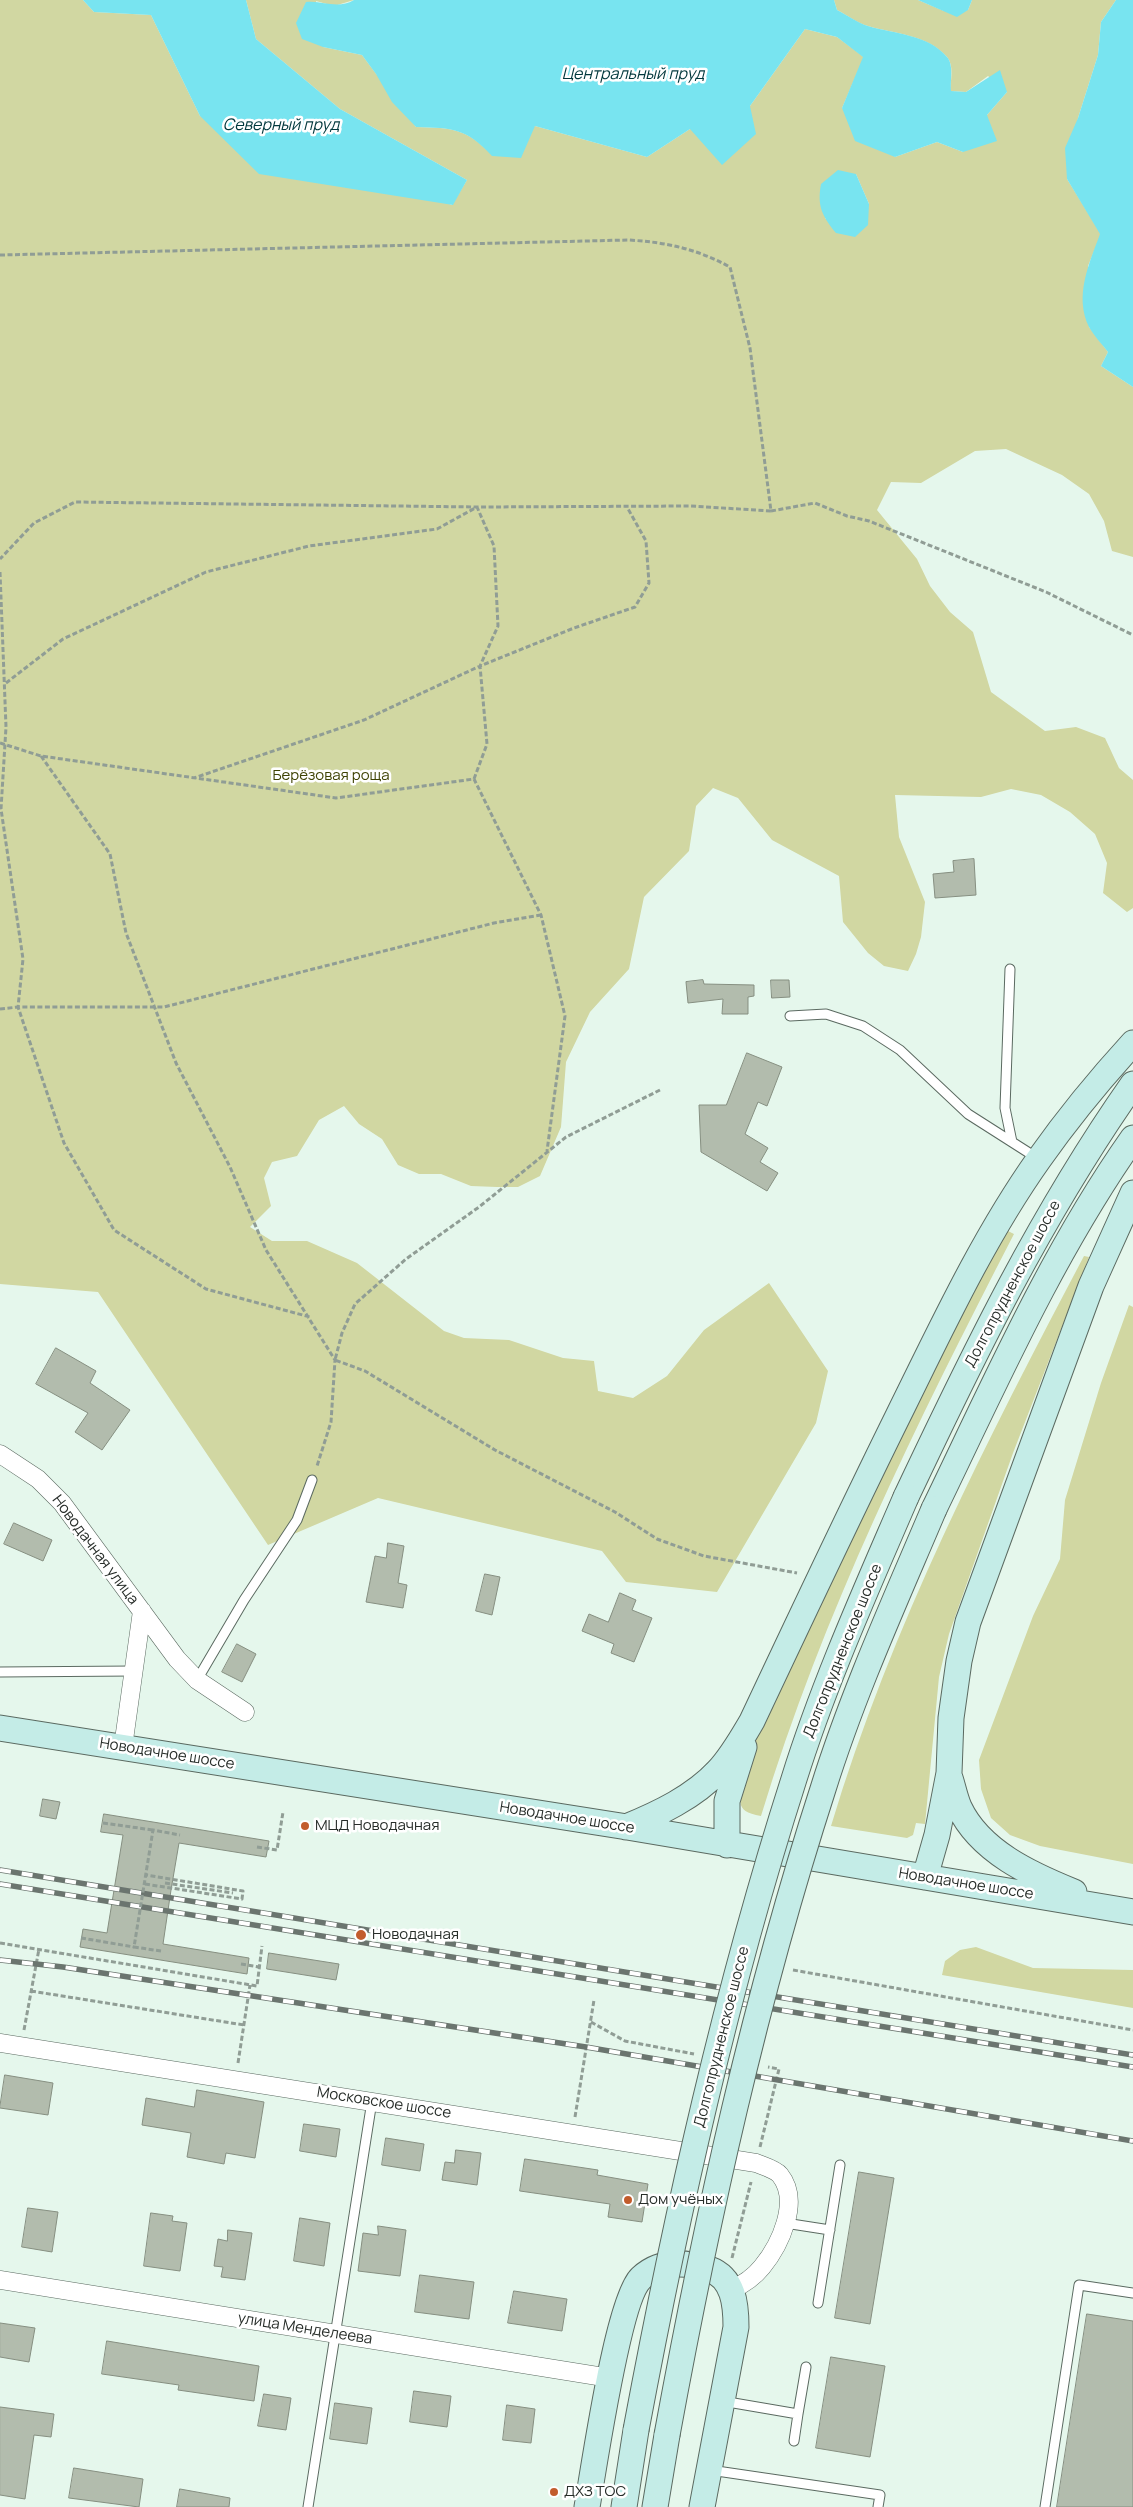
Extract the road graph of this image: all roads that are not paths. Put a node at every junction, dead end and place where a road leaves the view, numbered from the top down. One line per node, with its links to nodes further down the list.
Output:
1 (1010, 969): 6 (lane)
2 (790, 1016): 6 (lane)
3 (1133, 1043): 7 (main road)
4 (1133, 1084): 42 (main road, Долгопрудненское шоссе, bridge)
5 (1133, 1138): 43 (main road, Долгопрудненское шоссе, bridge)
6 (1012, 1142): 7 (lane)
7 (1039, 1159): 16 (main road)
8 (1133, 1194): 19 (main road)
9 (0, 1454): 11 (street, Новодачная улица)
10 (312, 1480): 14 (lane)
11 (142, 1611): 12 (street, Новодачная улица); 14 (street, Новодачная улица)
12 (134, 1671): 13 (lane); 18 (street, Новодачная улица)
13 (0, 1672)
14 (198, 1680): 15 (street, Новодачная улица)
15 (245, 1712)
16 (752, 1721): 20 (main road); 21 (main road)
17 (0, 1728): 18 (main road, Новодачное шоссе)
18 (123, 1747): 20 (main road, Новодачное шоссе)
19 (948, 1772): 22 (main road); 23 (main road)
20 (626, 1827): 21 (main road, Новодачное шоссе)
21 (727, 1845): 22 (main road, Новодачное шоссе)
22 (925, 1878): 23 (main road, Новодачное шоссе)
23 (1123, 1911)
24 (0, 2043): 25 (street, Московское шоссе)
25 (372, 2101): 27 (street, Московское шоссе); 33 (lane)
26 (840, 2165): 28 (lane)
27 (785, 2223): 28 (lane); 30 (street)
28 (830, 2230): 32 (lane)
29 (0, 2280): 33 (street, улица Менделеева)
30 (731, 2290): 35 (main road); 36 (main road)
31 (1133, 2293): 46 (lane)
32 (818, 2303)
33 (335, 2334): 35 (street, улица Менделеева); 40 (lane)
34 (806, 2367): 37 (lane)
35 (610, 2378): 41 (main road)
36 (722, 2401): 37 (lane); 39 (main road)
37 (798, 2414): 38 (lane)
38 (794, 2441)
39 (709, 2470): 44 (main road); 45 (lane)
40 (308, 2507)
41 (587, 2507)
42 (624, 2507)
43 (656, 2507)
44 (702, 2507)
45 (878, 2507)
46 (1046, 2507)

